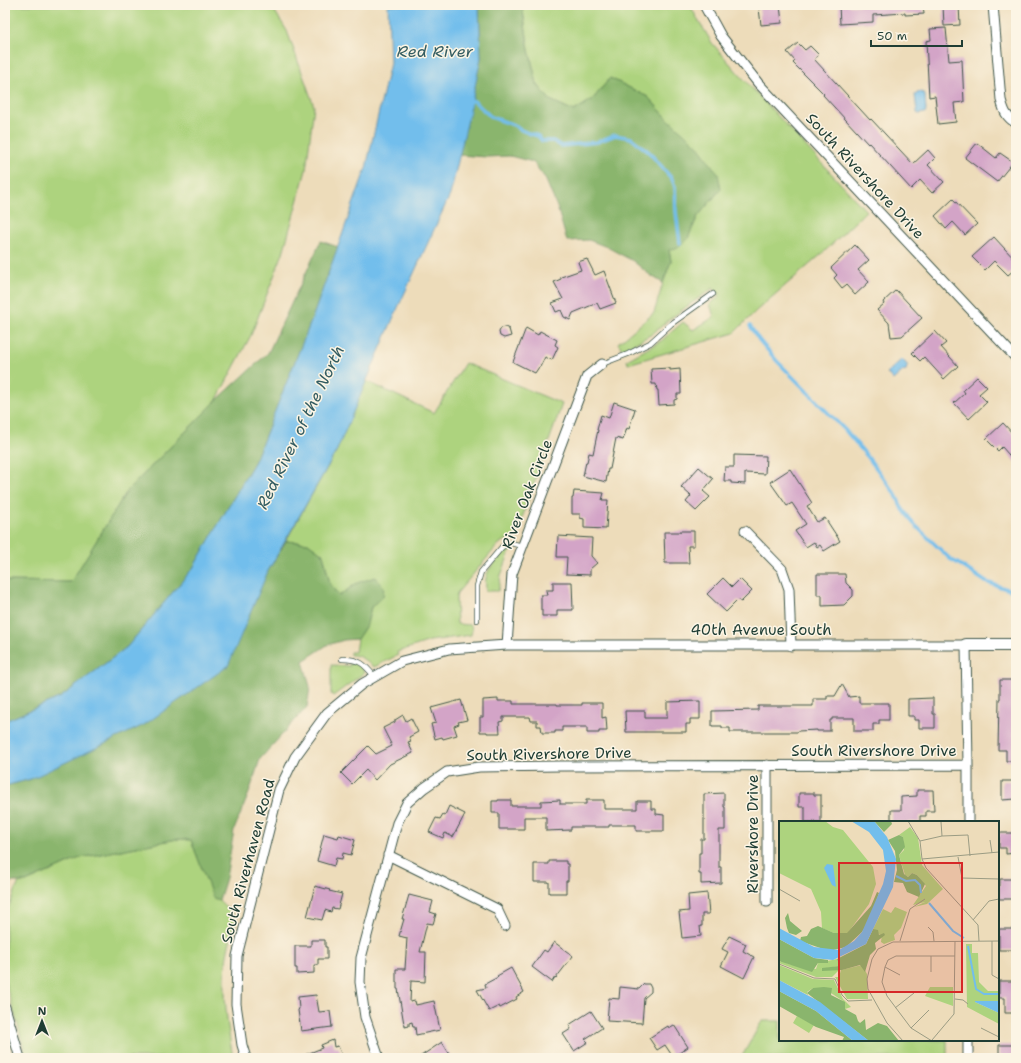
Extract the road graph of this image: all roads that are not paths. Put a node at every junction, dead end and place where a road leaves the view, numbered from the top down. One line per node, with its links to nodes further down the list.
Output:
1 (704, 5): 5 (street, South Rivershore Drive)
2 (993, 5): 3 (street)
3 (1016, 123)
4 (713, 294): 6 (lane)
5 (1016, 358)
6 (602, 364): 8 (street, River Oak Circle)
7 (744, 531): 13 (street)
8 (522, 546): 9 (lane); 12 (street, River Oak Circle)
9 (478, 620)
10 (966, 645): 11 (street, 40th Avenue South); 13 (street, 40th Avenue South); 17 (street)
11 (1016, 645)
12 (507, 646): 13 (street, 40th Avenue South); 15 (street, South Riverhaven Road)
13 (791, 646)
14 (342, 659): 15 (lane)
15 (375, 676): 25 (street, South Riverhaven Road)
16 (767, 765): 17 (street, South Rivershore Drive); 19 (street, South Rivershore Drive); 20 (street, Rivershore Drive)
17 (968, 765): 18 (street)
18 (968, 821)
19 (388, 855): 21 (street); 26 (street, South Rivershore Drive)
20 (767, 902)
21 (505, 926)
22 (5, 1007): 24 (street)
23 (968, 1041): 27 (street)
24 (20, 1058)
25 (246, 1058)
26 (379, 1058)
27 (968, 1058)

